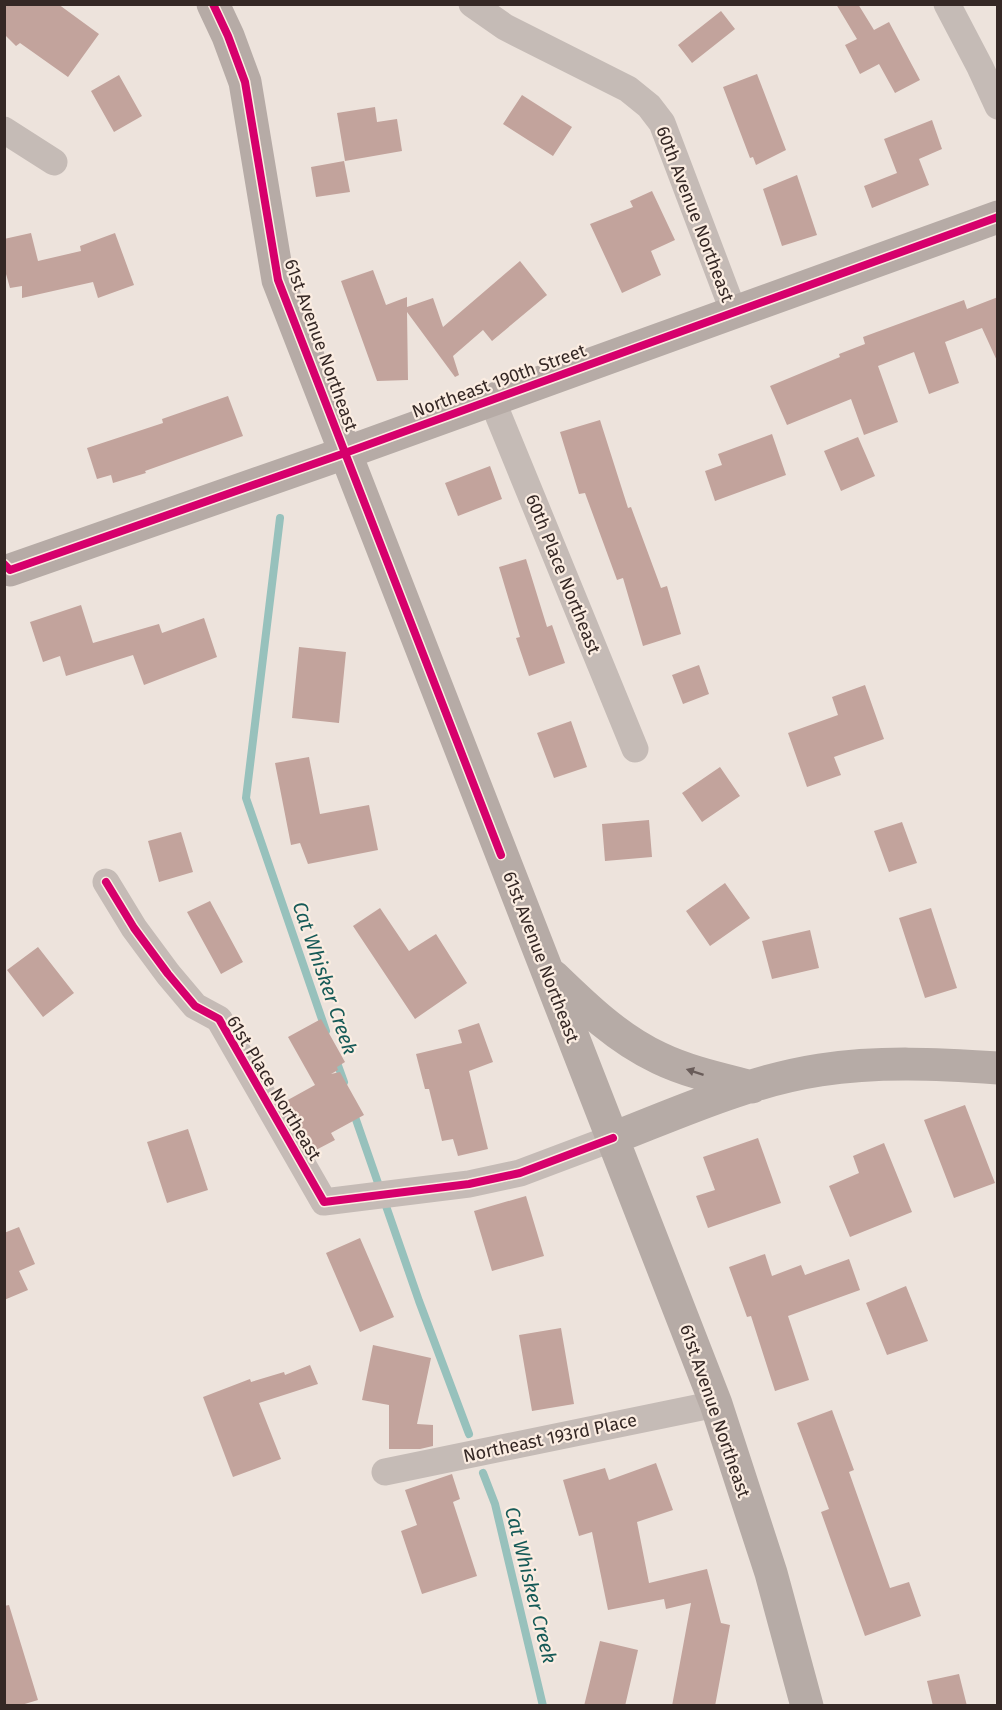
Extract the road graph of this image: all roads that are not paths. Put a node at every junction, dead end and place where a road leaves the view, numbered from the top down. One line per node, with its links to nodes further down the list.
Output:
1 (213, 4): 10 (main road, 61st Avenue Northeast)
2 (472, 4): 8 (street, 60th Avenue Northeast)
3 (947, 4): 4 (street)
4 (998, 106)
5 (4, 130): 6 (street)
6 (54, 162)
7 (998, 217): 8 (main road, Northeast 190th Street)
8 (734, 313): 9 (main road, Northeast 190th Street)
9 (492, 400): 10 (main road, Northeast 190th Street); 12 (street, 60th Place Northeast)
10 (345, 453): 11 (main road, Northeast 190th Street); 14 (main road, 61st Avenue Northeast)
11 (7, 567)
12 (635, 749)
13 (106, 882): 17 (street, 61st Place Northeast)
14 (545, 969): 16 (main road, one-way to 14); 17 (main road, 61st Avenue Northeast)
15 (997, 1070): 16 (main road)
16 (752, 1087): 17 (main road)
17 (612, 1138): 18 (main road, 61st Avenue Northeast)
18 (716, 1404): 19 (street, Northeast 193rd Place); 20 (main road, 61st Avenue Northeast)
19 (385, 1472)
20 (807, 1706)

